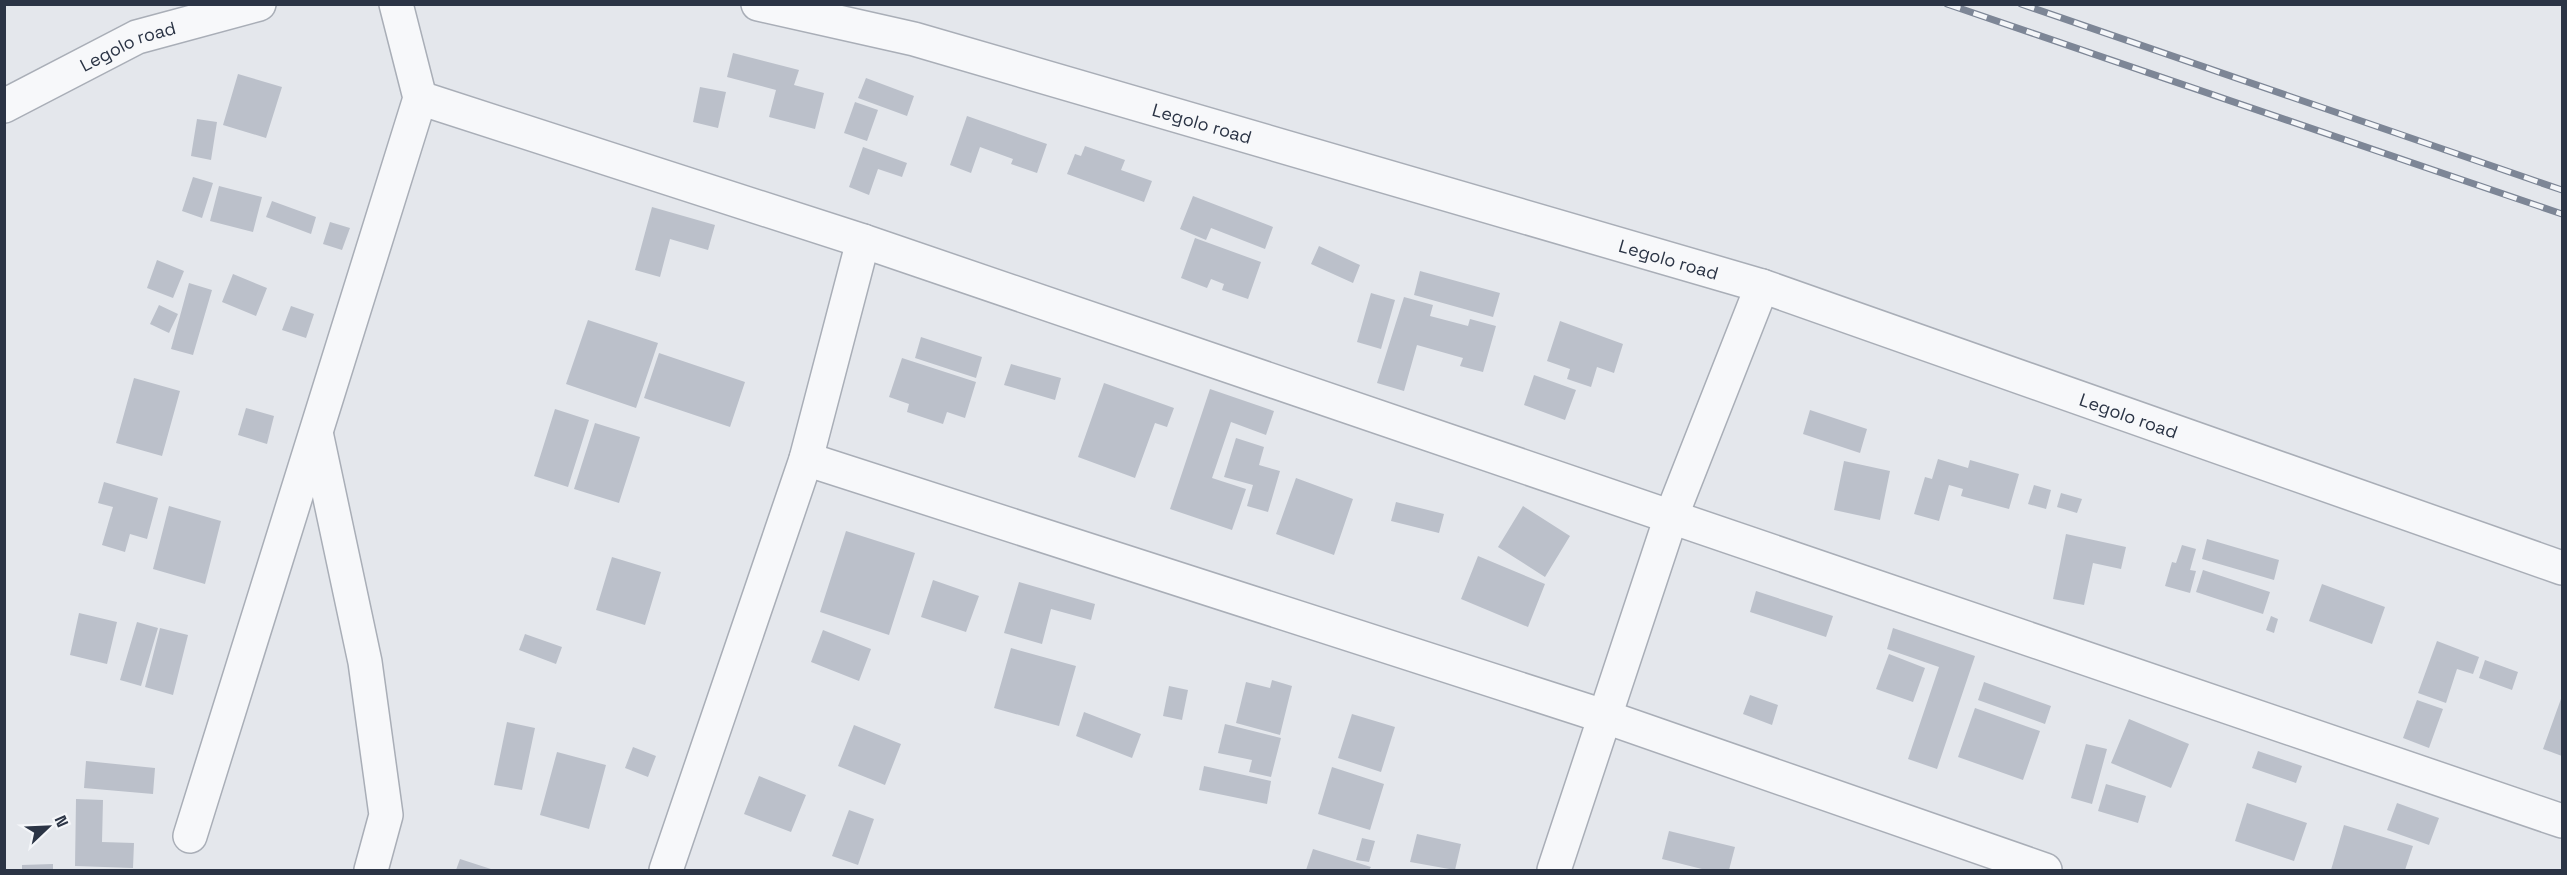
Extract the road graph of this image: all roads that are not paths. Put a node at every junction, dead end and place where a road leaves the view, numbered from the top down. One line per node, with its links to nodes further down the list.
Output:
1 (259, 4): 5 (street, Legolo road)
2 (396, 4): 4 (street)
3 (758, 4): 7 (street, Legolo road)
4 (420, 98): 6 (street); 8 (street)
5 (4, 106)
6 (863, 242): 9 (street); 10 (street)
7 (1762, 286): 10 (street); 11 (street, Legolo road)
8 (316, 433): 14 (street); 15 (street)
9 (806, 459): 12 (street); 16 (street)
10 (1671, 517): 12 (street); 13 (street)
11 (2562, 567)
12 (1604, 716): 17 (street); 18 (street)
13 (2562, 821)
14 (190, 836)
15 (371, 870)
16 (666, 870)
17 (1554, 870)
18 (2045, 870)

